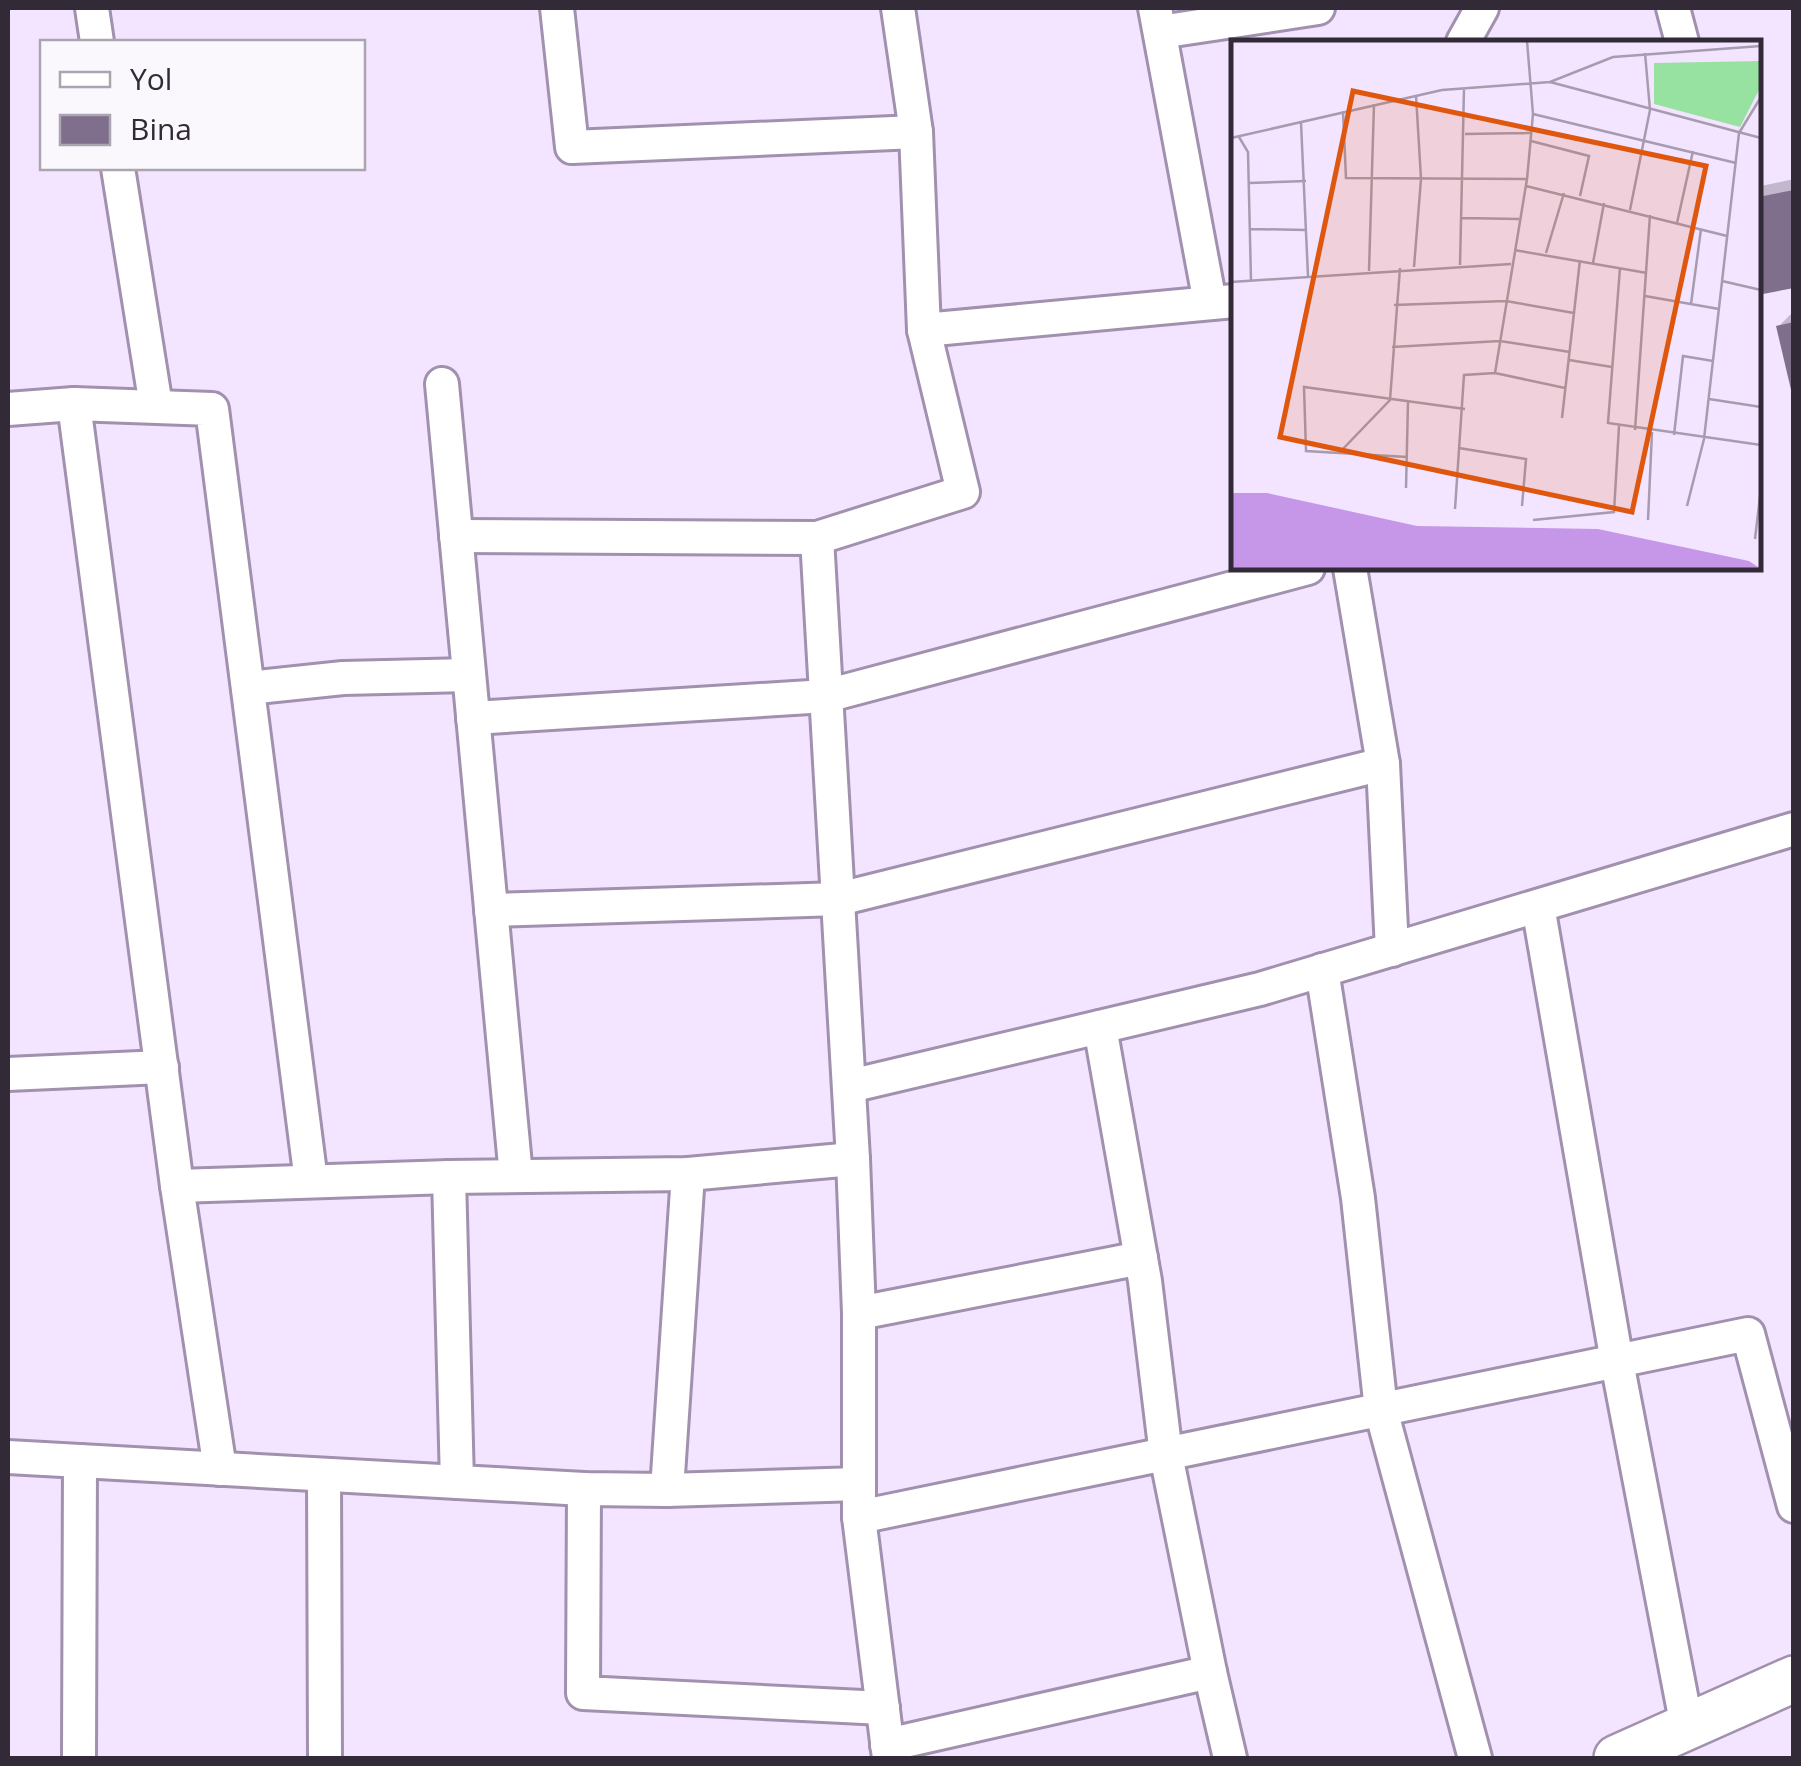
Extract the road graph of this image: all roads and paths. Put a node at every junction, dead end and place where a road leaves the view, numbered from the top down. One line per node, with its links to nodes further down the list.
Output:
1 (92, 8): 8 (street)
2 (557, 8): 11 (street)
3 (898, 8): 11 (street)
4 (1318, 8): 7 (street)
5 (1482, 8): 9 (street)
6 (1673, 8): 10 (street)
7 (1157, 20): 13 (street)
8 (97, 40)
9 (1463, 40)
10 (1681, 40)
11 (916, 132): 14 (street)
12 (118, 170): 17 (street)
13 (1222, 302): 14 (street)
14 (924, 330): 20 (street)
15 (442, 384): 19 (street)
16 (74, 404): 17 (street); 18 (street); 35 (street)
17 (156, 406): 24 (street)
18 (8, 409)
19 (456, 536): 20 (street); 23 (street)
20 (817, 538): 25 (street)
21 (1300, 570): 25 (street)
22 (1350, 570): 27 (street)
23 (469, 674): 24 (street); 26 (street)
24 (248, 688): 42 (street)
25 (826, 696): 26 (street); 29 (street)
26 (473, 718): 31 (street)
27 (1382, 764): 29 (street); 32 (street)
28 (1794, 829): 30 (street)
29 (839, 899): 31 (street); 37 (street)
30 (1538, 906): 32 (street); 46 (street)
31 (491, 910): 41 (street)
32 (1392, 950): 33 (street)
33 (1322, 970): 34 (street); 47 (street)
34 (1100, 1028): 37 (street); 44 (street)
35 (162, 1067): 36 (street); 43 (street)
36 (8, 1074)
37 (850, 1086): 38 (street)
38 (853, 1159): 39 (street); 45 (street)
39 (688, 1174): 41 (street); 56 (street)
40 (449, 1176): 41 (street); 42 (street); 53 (street)
41 (516, 1176)
42 (312, 1181): 43 (street)
43 (177, 1186): 51 (street)
44 (1142, 1258): 45 (street); 48 (street)
45 (859, 1313): 54 (street)
46 (1617, 1362): 47 (street); 57 (street); 62 (street)
47 (1382, 1410): 48 (street); 67 (street)
48 (1166, 1454): 58 (street); 59 (street)
49 (8, 1457): 50 (street)
50 (80, 1461): 51 (street); 64 (street)
51 (220, 1469): 52 (street)
52 (324, 1474): 53 (street); 65 (street)
53 (457, 1482): 55 (street)
54 (859, 1484): 56 (street); 58 (street)
55 (584, 1488): 56 (street); 61 (street)
56 (667, 1490)
57 (1794, 1506)
58 (858, 1518): 61 (street)
59 (1210, 1672): 63 (street); 66 (street)
60 (1794, 1679): 62 (main road)
61 (882, 1708): 63 (street)
62 (1687, 1727): 68 (main road)
63 (888, 1752)
64 (80, 1758)
65 (325, 1758)
66 (1230, 1758)
67 (1475, 1758)
68 (1617, 1758)

